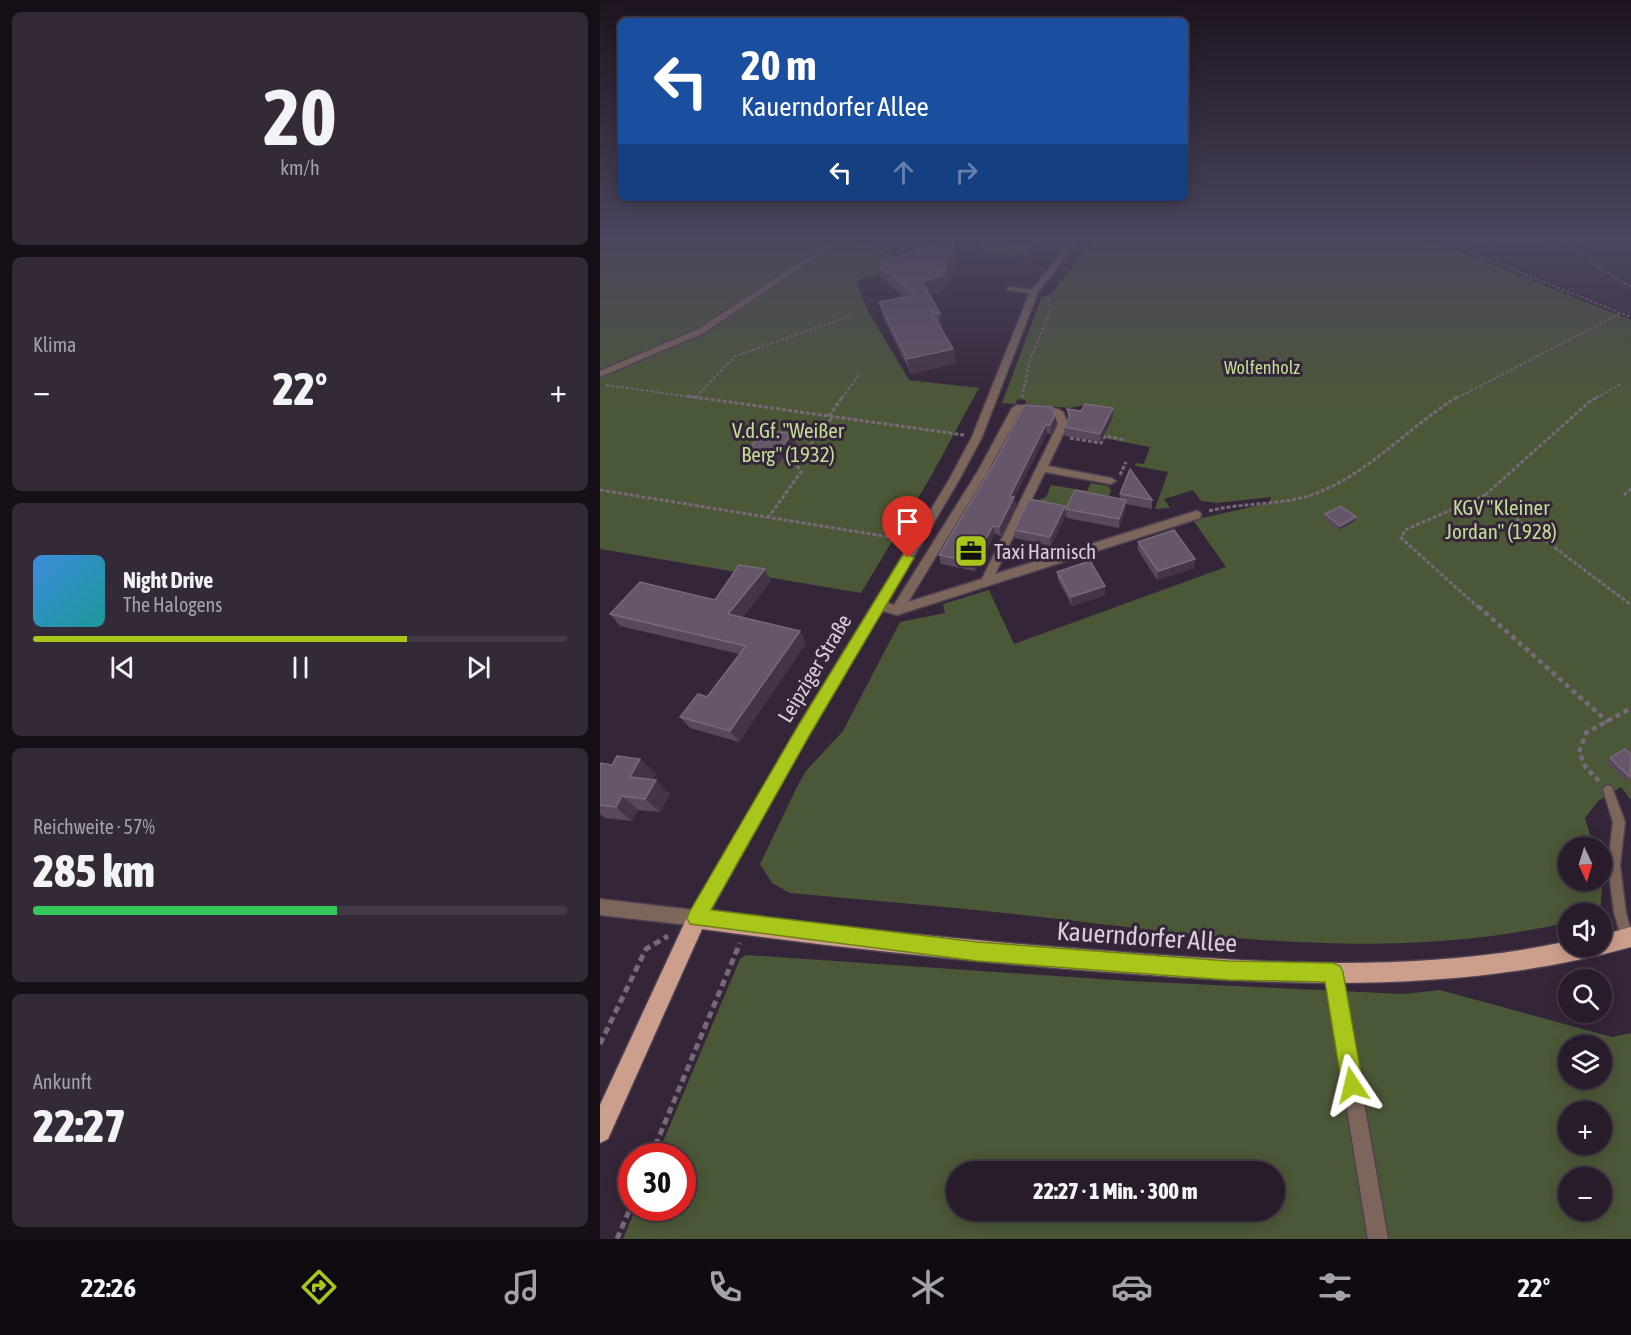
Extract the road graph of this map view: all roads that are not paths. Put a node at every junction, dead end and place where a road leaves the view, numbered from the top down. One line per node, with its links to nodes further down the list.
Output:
1 (755, 295): 3 (street)
2 (1033, 295): 8 (street, Leipziger Straße)
3 (600, 374)
4 (1042, 468): 5 (street); 7 (street); 9 (street)
5 (1111, 481)
6 (1196, 515): 7 (street)
7 (987, 580): 9 (street)
8 (880, 606): 9 (street); 12 (street, Leipziger Straße)
9 (897, 610)
10 (1608, 790): 13 (lane)
11 (600, 907): 12 (street)
12 (696, 918): 16 (main road, Kauerndorfer Allee); 17 (main road, Leipziger Straße)
13 (1629, 940): 14 (main road)
14 (1612, 943)
15 (1558, 954): 16 (main road, Kauerndorfer Allee)
16 (1333, 972): 18 (street)
17 (600, 1131)
18 (1378, 1239)

